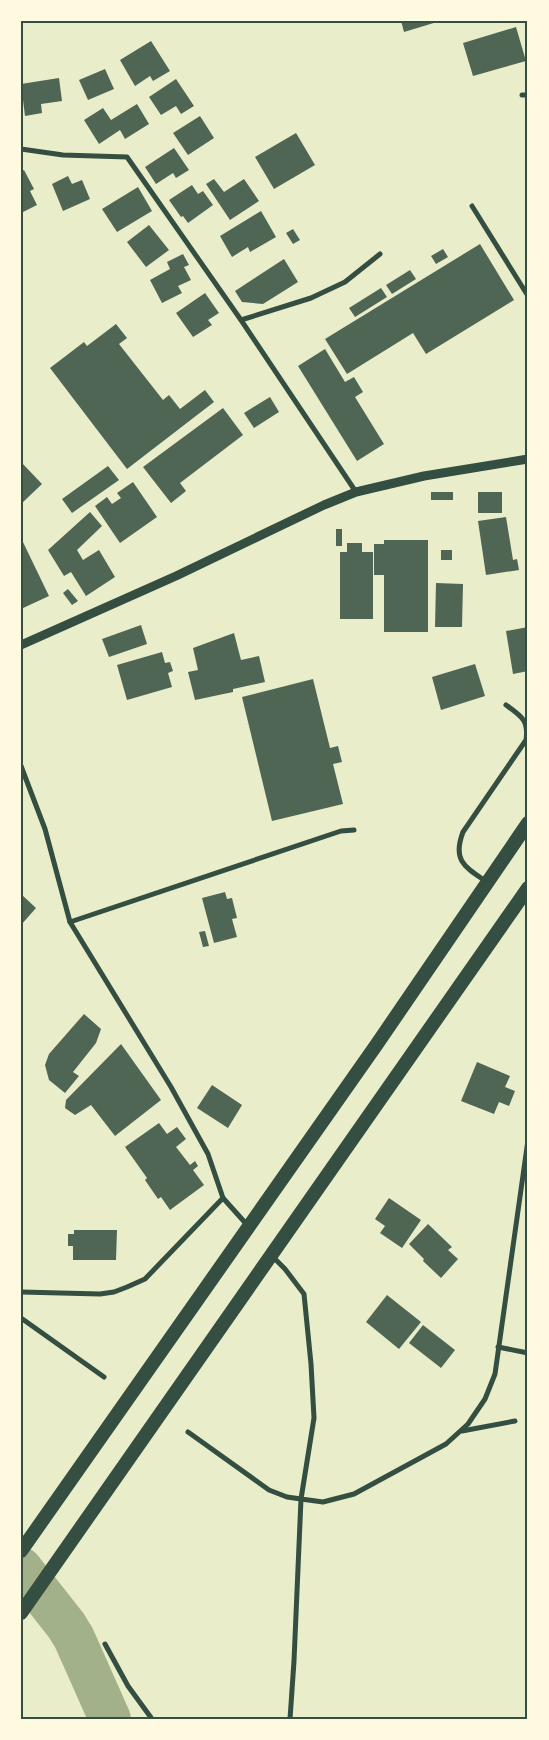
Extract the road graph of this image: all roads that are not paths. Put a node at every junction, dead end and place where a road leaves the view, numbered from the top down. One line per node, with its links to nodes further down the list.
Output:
1 (21, 149): 5 (street)
2 (472, 206): 4 (street)
3 (380, 254): 5 (street)
4 (528, 296)
5 (241, 320): 7 (street)
6 (528, 459): 7 (street)
7 (356, 492): 8 (street)
8 (21, 645)
9 (506, 705): 13 (street)
10 (21, 766): 15 (street)
11 (528, 823): 13 (highway)
12 (354, 830): 15 (street)
13 (487, 882): 18 (highway)
14 (528, 888): 19 (highway)
15 (70, 922): 17 (street)
16 (528, 1140): 22 (street)
17 (223, 1198): 18 (street); 20 (street)
18 (249, 1227): 29 (highway)
19 (271, 1254): 28 (street); 30 (highway)
20 (21, 1292)
21 (21, 1318): 24 (street)
22 (498, 1347): 23 (street); 27 (street)
23 (528, 1353)
24 (104, 1377)
25 (515, 1421): 27 (street)
26 (188, 1432): 28 (street)
27 (460, 1432): 28 (street)
28 (301, 1499): 33 (street)
29 (21, 1551)
30 (21, 1613)
31 (105, 1644): 32 (street)
32 (152, 1719)
33 (290, 1719)

